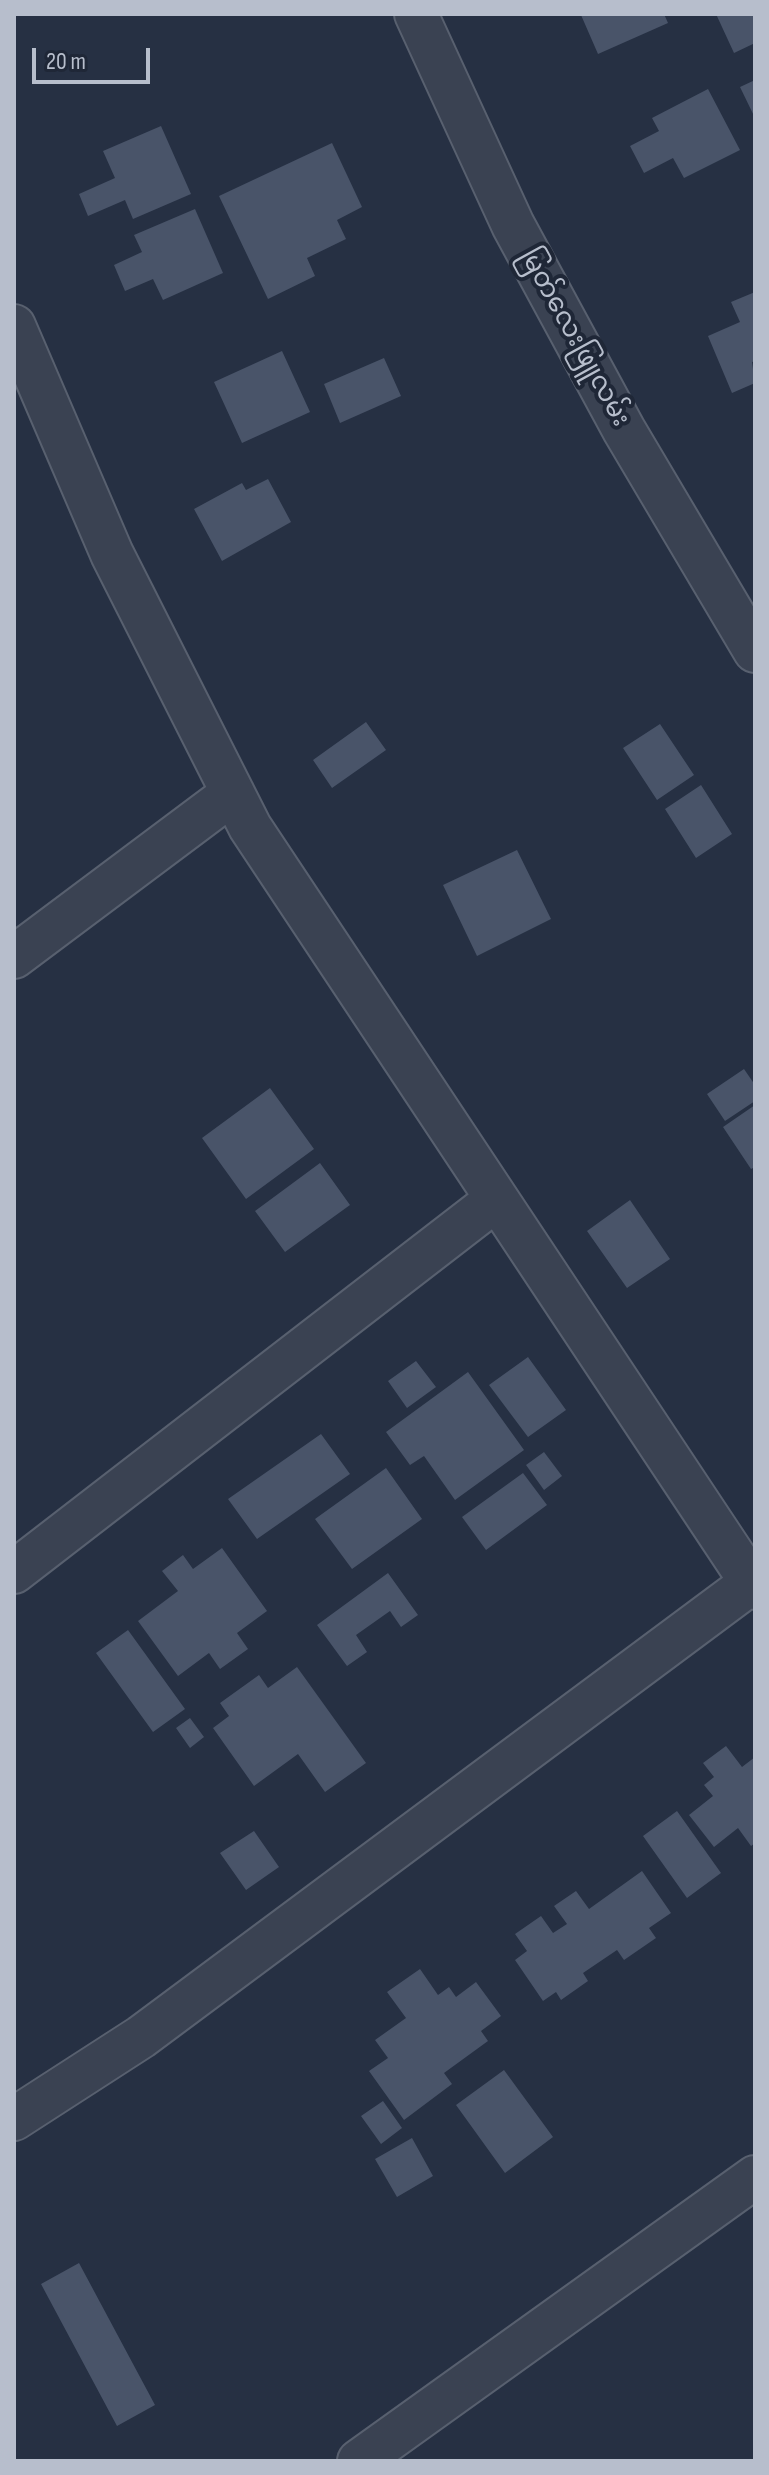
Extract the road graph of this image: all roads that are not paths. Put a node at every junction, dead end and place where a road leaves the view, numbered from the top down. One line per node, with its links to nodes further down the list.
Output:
1 (416, 14): 3 (street, မြတ်လေးဖြူလမ်း)
2 (14, 326): 4 (street)
3 (755, 651)
4 (233, 793): 5 (street); 6 (street)
5 (14, 957)
6 (497, 1199): 7 (street); 8 (street)
7 (14, 1572)
8 (753, 1586): 9 (street)
9 (14, 2119)
10 (755, 2177): 11 (street)
11 (359, 2461)

